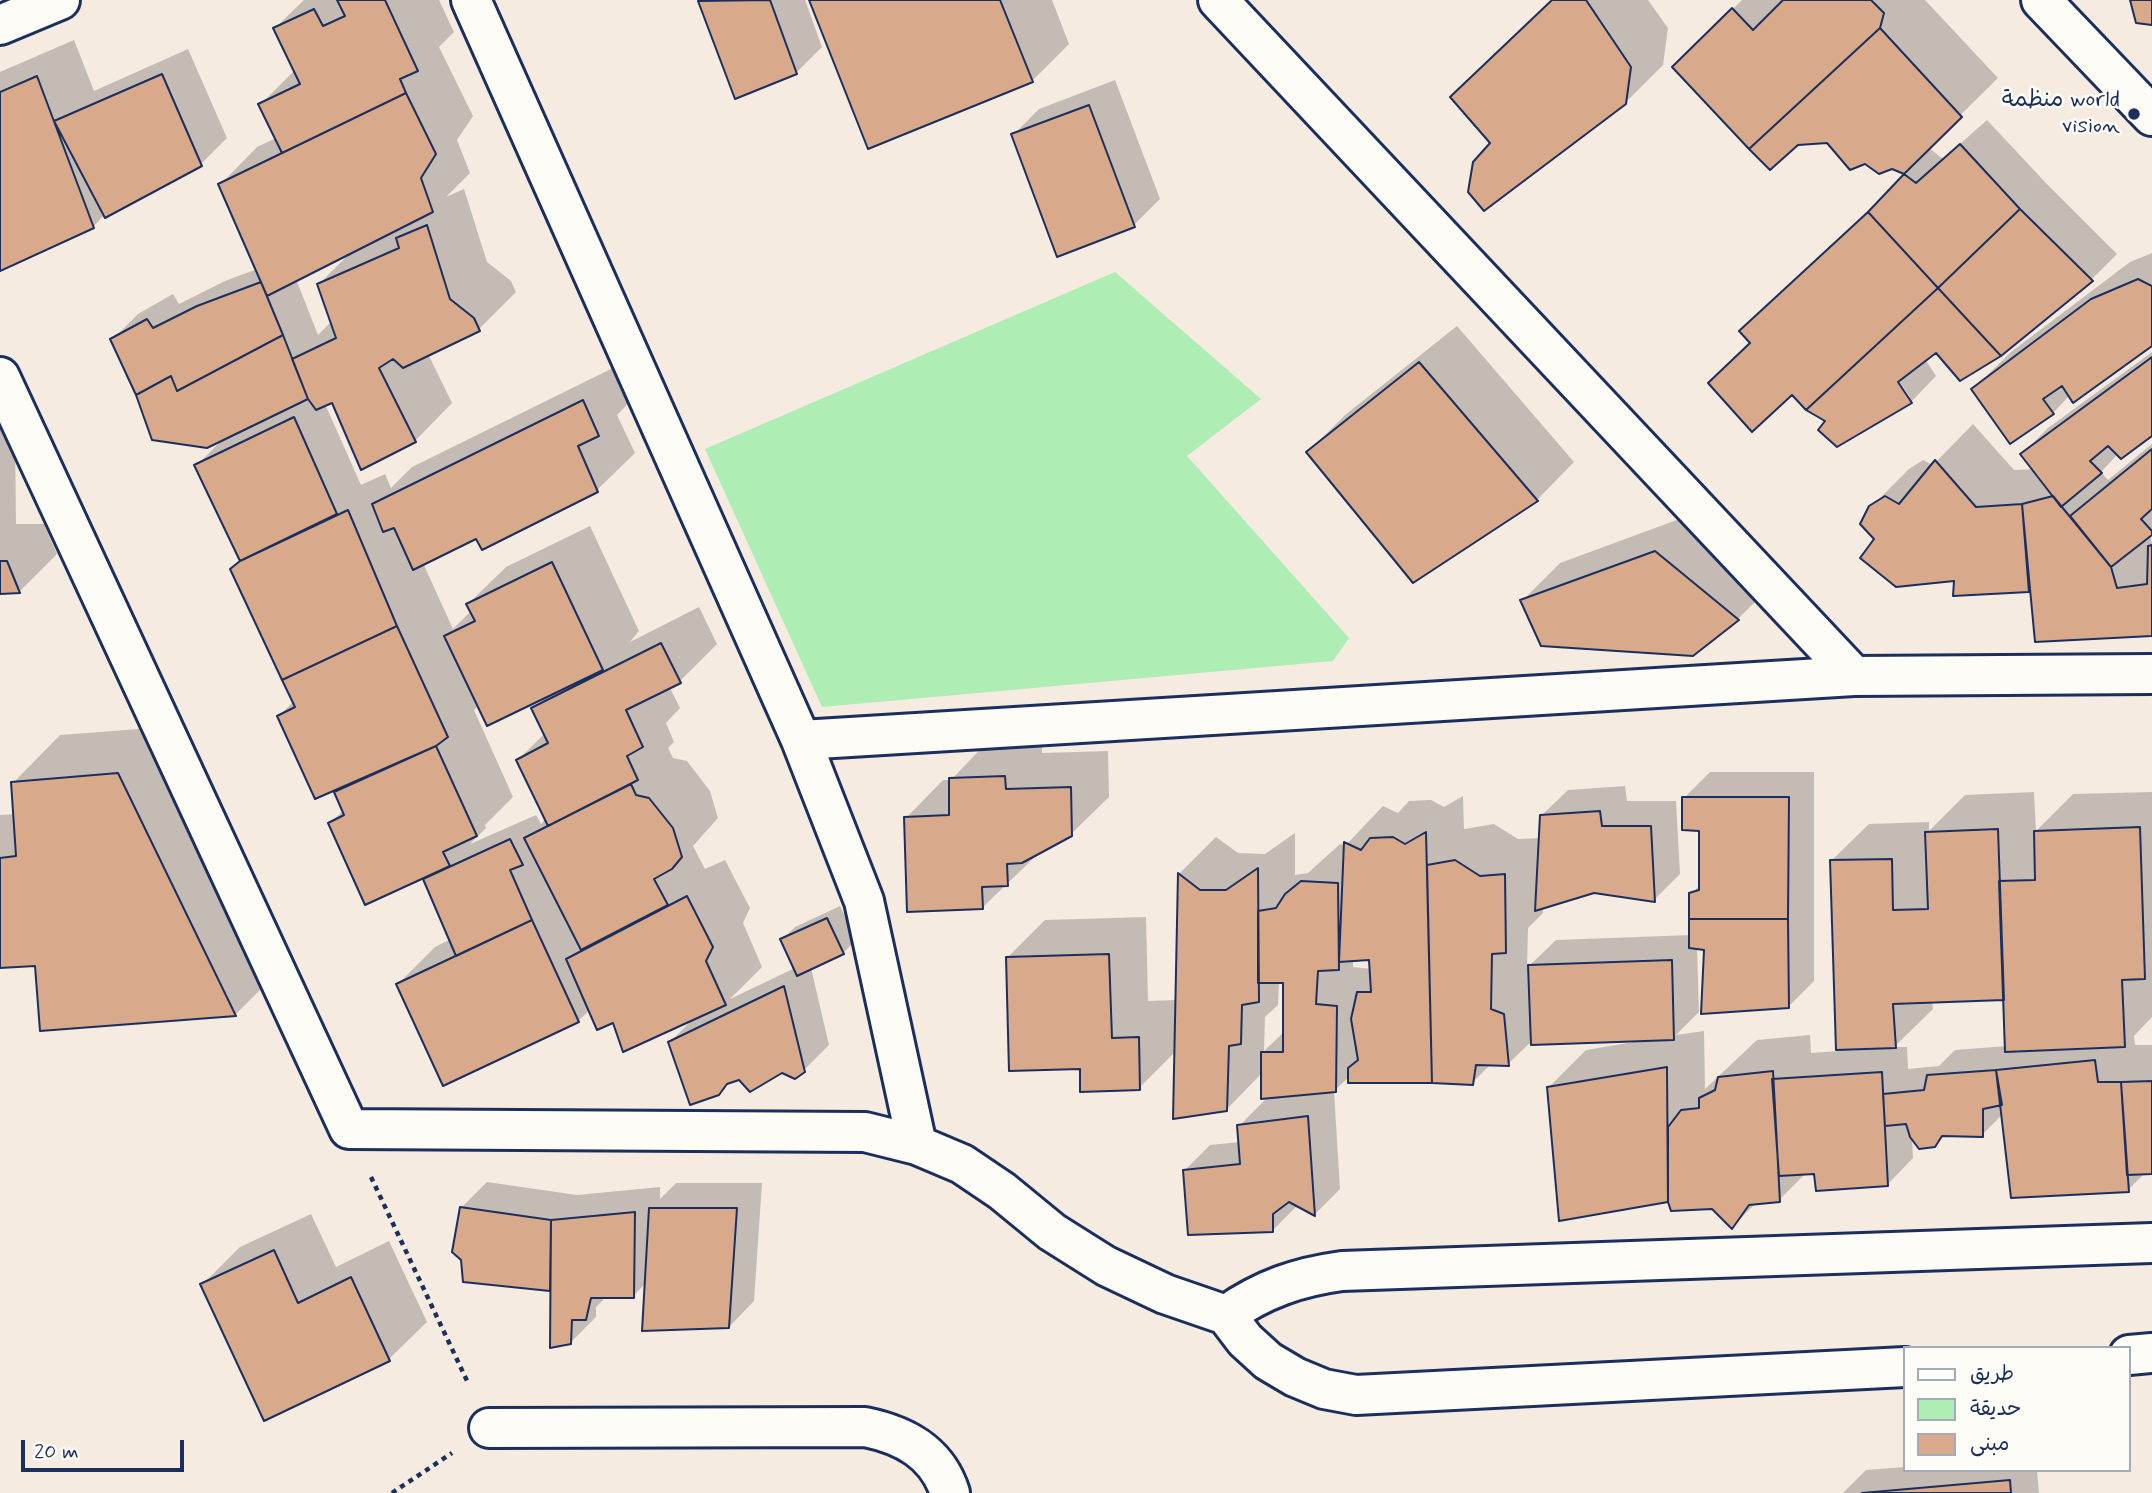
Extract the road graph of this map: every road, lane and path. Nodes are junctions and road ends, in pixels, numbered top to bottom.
1 (61, 0) edge
2 (471, 0) edge
3 (1218, 0) edge
4 (2041, 0) edge
5 (0, 24) edge
6 (2152, 116) edge
7 (0, 377) edge
8 (2152, 674) edge
9 (1854, 676) junction
10 (801, 740) junction
11 (349, 1129) junction
12 (917, 1145) junction
13 (2152, 1243) edge
14 (1226, 1315) junction
15 (2152, 1353) edge
16 (2131, 1355) edge
17 (1904, 1367) edge
18 (489, 1428) junction
19 (392, 1493) edge
20 (950, 1493) edge

1 - 5 street
2 - 10 street
3 - 9 street
4 - 6 street
7 - 11 street
8 - 9 street
9 - 10 street
10 - 12 street
11 - 12 street
11 - 18 path
12 - 14 street
13 - 14 street
14 - 17 street
15 - 16 street
18 - 19 path
18 - 20 street

